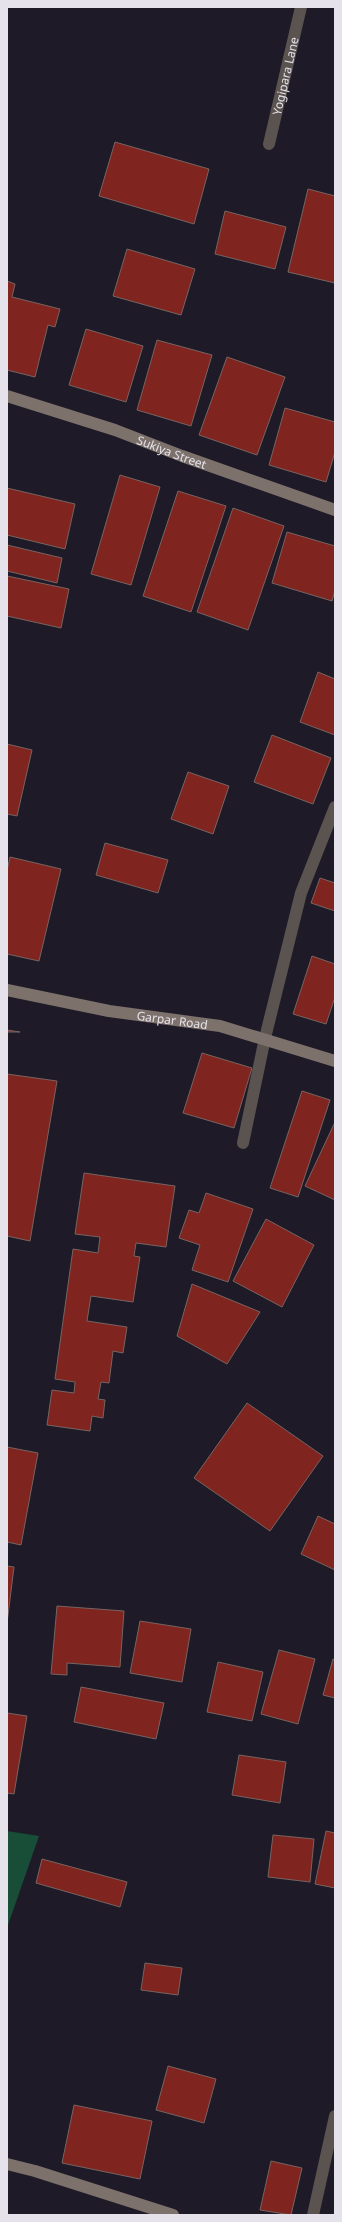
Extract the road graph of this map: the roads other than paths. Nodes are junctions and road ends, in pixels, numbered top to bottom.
1 (301, 7) edge
2 (269, 144) dead end
3 (7, 396) edge
4 (335, 510) edge
5 (335, 807) edge
6 (7, 990) edge
7 (264, 1038) junction
8 (335, 1061) edge
9 (243, 1142) dead end
10 (335, 2116) edge
11 (7, 2164) edge
12 (147, 2211) edge
13 (173, 2215) edge
14 (313, 2215) edge

1 - 2 street, Yogipara Lane
3 - 4 street, Sukiya Street
5 - 7 street
6 - 7 street, Garpar Road
7 - 8 street, Garpar Road
7 - 9 street
10 - 14 street
11 - 12 street
12 - 13 street

